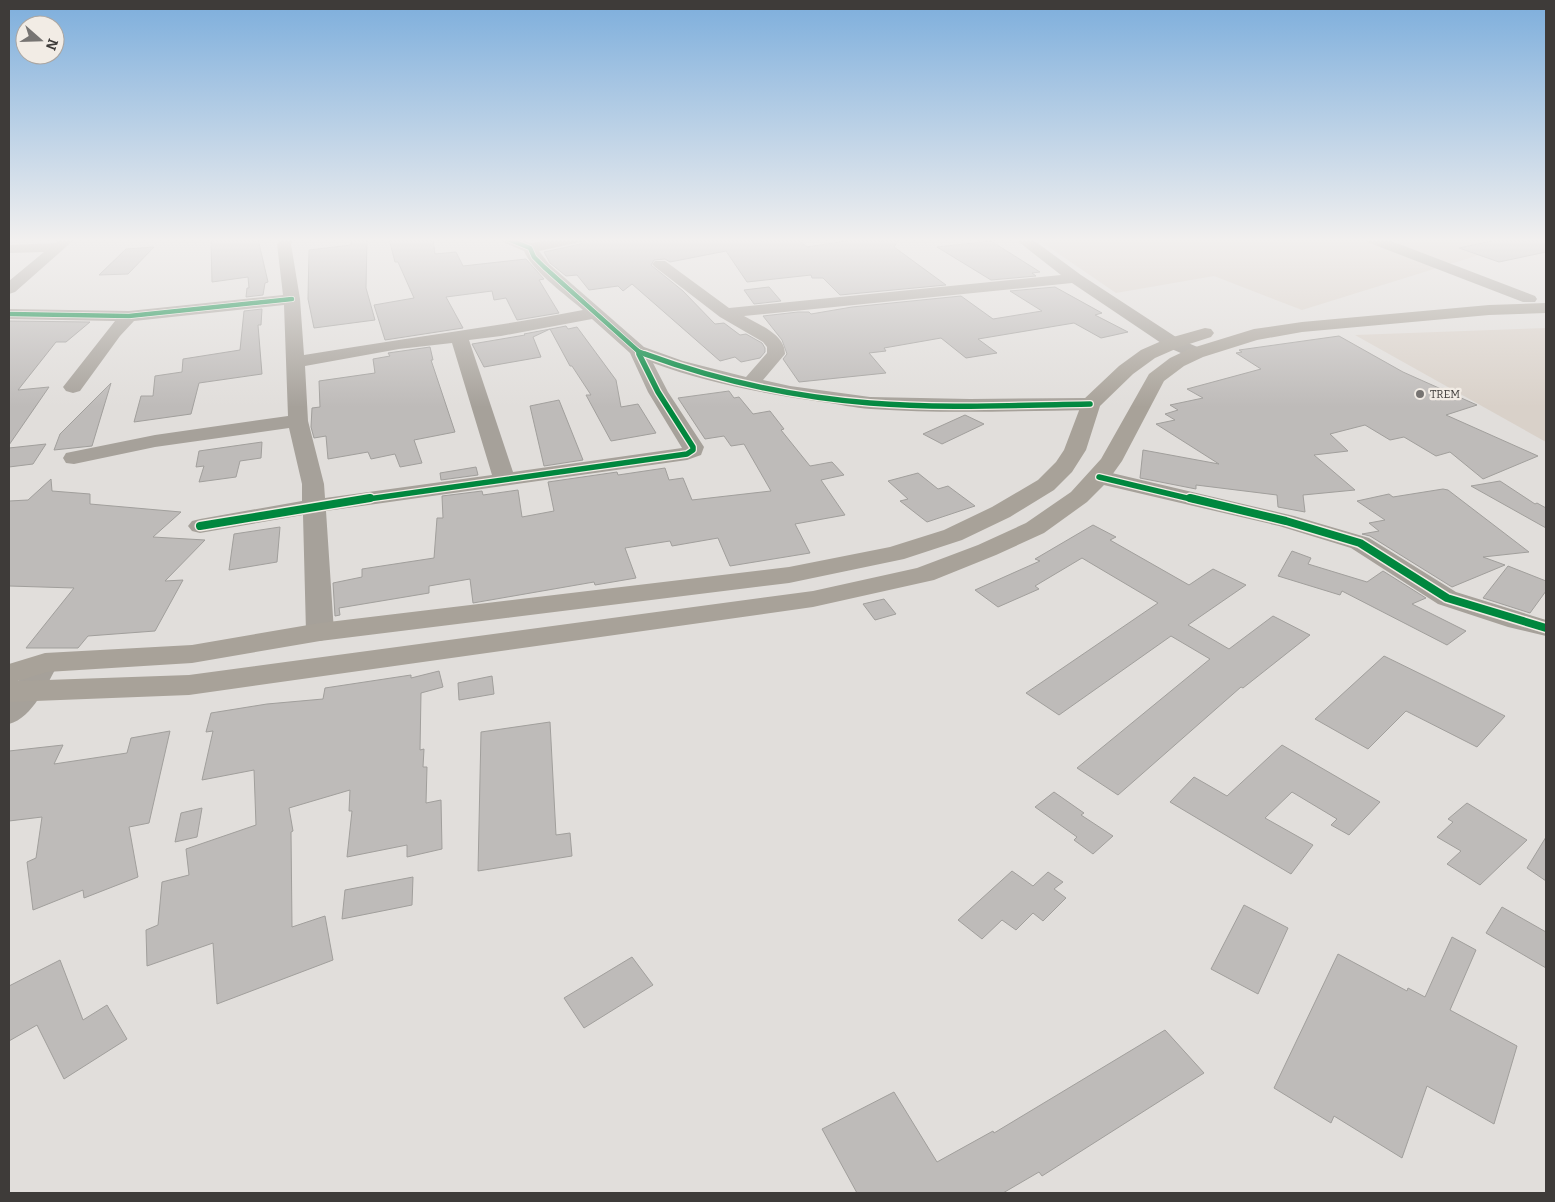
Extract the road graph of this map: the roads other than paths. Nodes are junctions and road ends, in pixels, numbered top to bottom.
1 (291, 295) edge
2 (575, 295) edge
3 (702, 295) edge
4 (905, 295) edge
5 (1101, 295) edge
6 (1522, 295) edge
7 (292, 299) junction
8 (1540, 302) edge
9 (595, 313) junction
10 (726, 313) junction
11 (9, 314) edge
12 (129, 316) junction
13 (459, 337) junction
14 (1173, 343) junction
15 (638, 351) junction
16 (1196, 353) junction
17 (295, 362) junction
18 (750, 384) junction
19 (72, 387) dead end
20 (1090, 404) junction
21 (298, 421) junction
22 (74, 458) dead end
23 (1099, 477) junction
24 (505, 480) junction
25 (315, 506) junction
26 (200, 526) dead end
27 (1546, 628) edge
28 (320, 632) junction
29 (15, 686) edge
30 (9, 714) edge

1 - 7 street
2 - 9 street
3 - 10 street
4 - 10 street
5 - 14 street
6 - 8 street
7 - 12 street
7 - 17 street
8 - 14 main road
8 - 16 main road
9 - 13 street
9 - 15 street
10 - 18 street
11 - 12 street
12 - 19 street
13 - 17 street
13 - 24 street
14 - 16 street
14 - 20 main road
15 - 18 street
15 - 24 street
16 - 23 main road
17 - 21 street
18 - 20 street
20 - 28 main road
21 - 22 street
21 - 25 street
23 - 27 street
23 - 29 main road
24 - 25 street
25 - 26 street
25 - 28 street
28 - 29 main road
29 - 30 street

